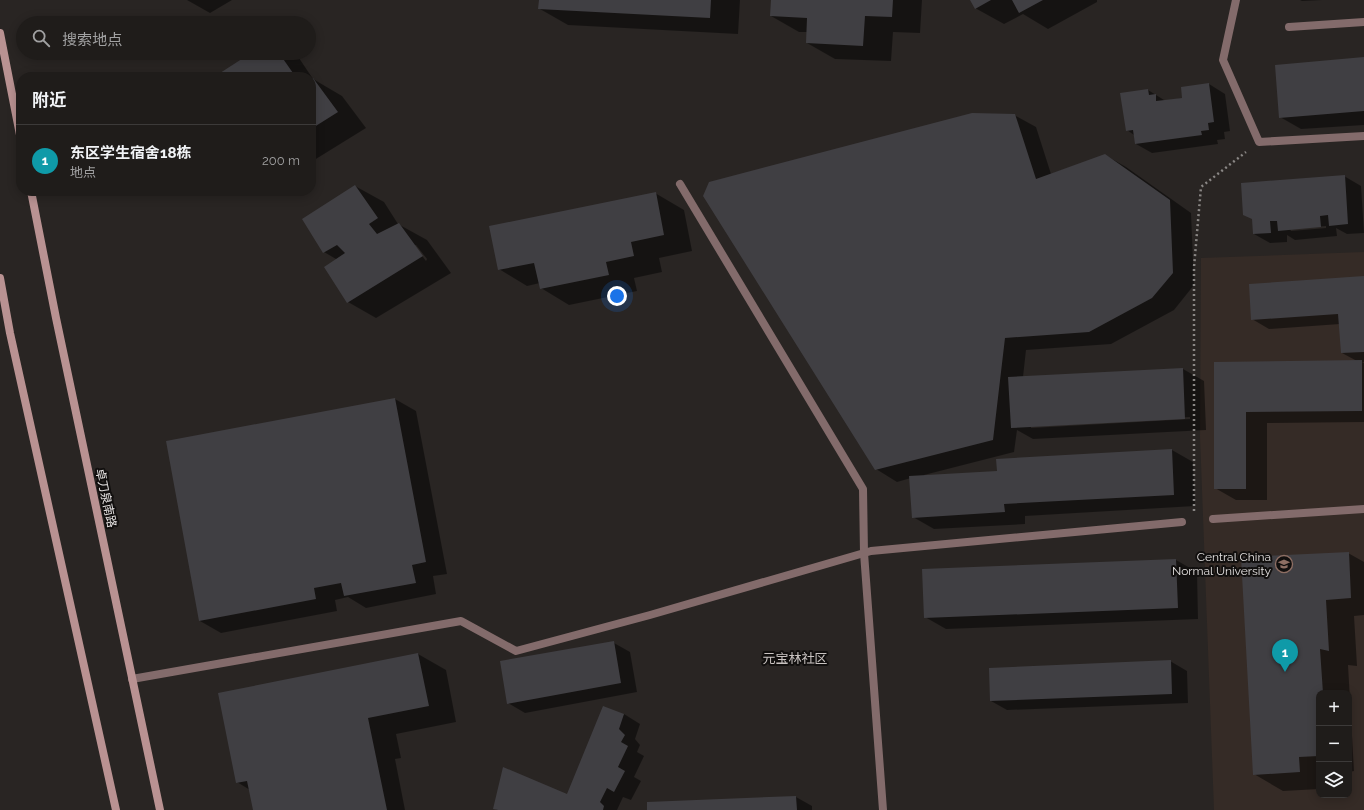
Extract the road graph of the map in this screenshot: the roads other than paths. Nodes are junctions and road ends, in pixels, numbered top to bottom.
1 (1236, 0) edge
2 (1364, 22) edge
3 (1289, 27) dead end
4 (0, 33) edge
5 (16, 115) edge
6 (1364, 136) edge
7 (680, 184) dead end
8 (32, 196) edge
9 (0, 278) edge
10 (1364, 509) edge
11 (1213, 519) dead end
12 (1182, 522) dead end
13 (864, 553) junction
14 (132, 679) junction
15 (116, 810) edge
16 (160, 810) edge
17 (883, 810) edge

1 - 6 street
2 - 3 street
4 - 5 main road
7 - 13 street
8 - 14 main road, 卓刀泉南路
9 - 15 main road
10 - 11 street
12 - 13 street
13 - 14 street
13 - 17 street
14 - 16 main road, 卓刀泉南路

